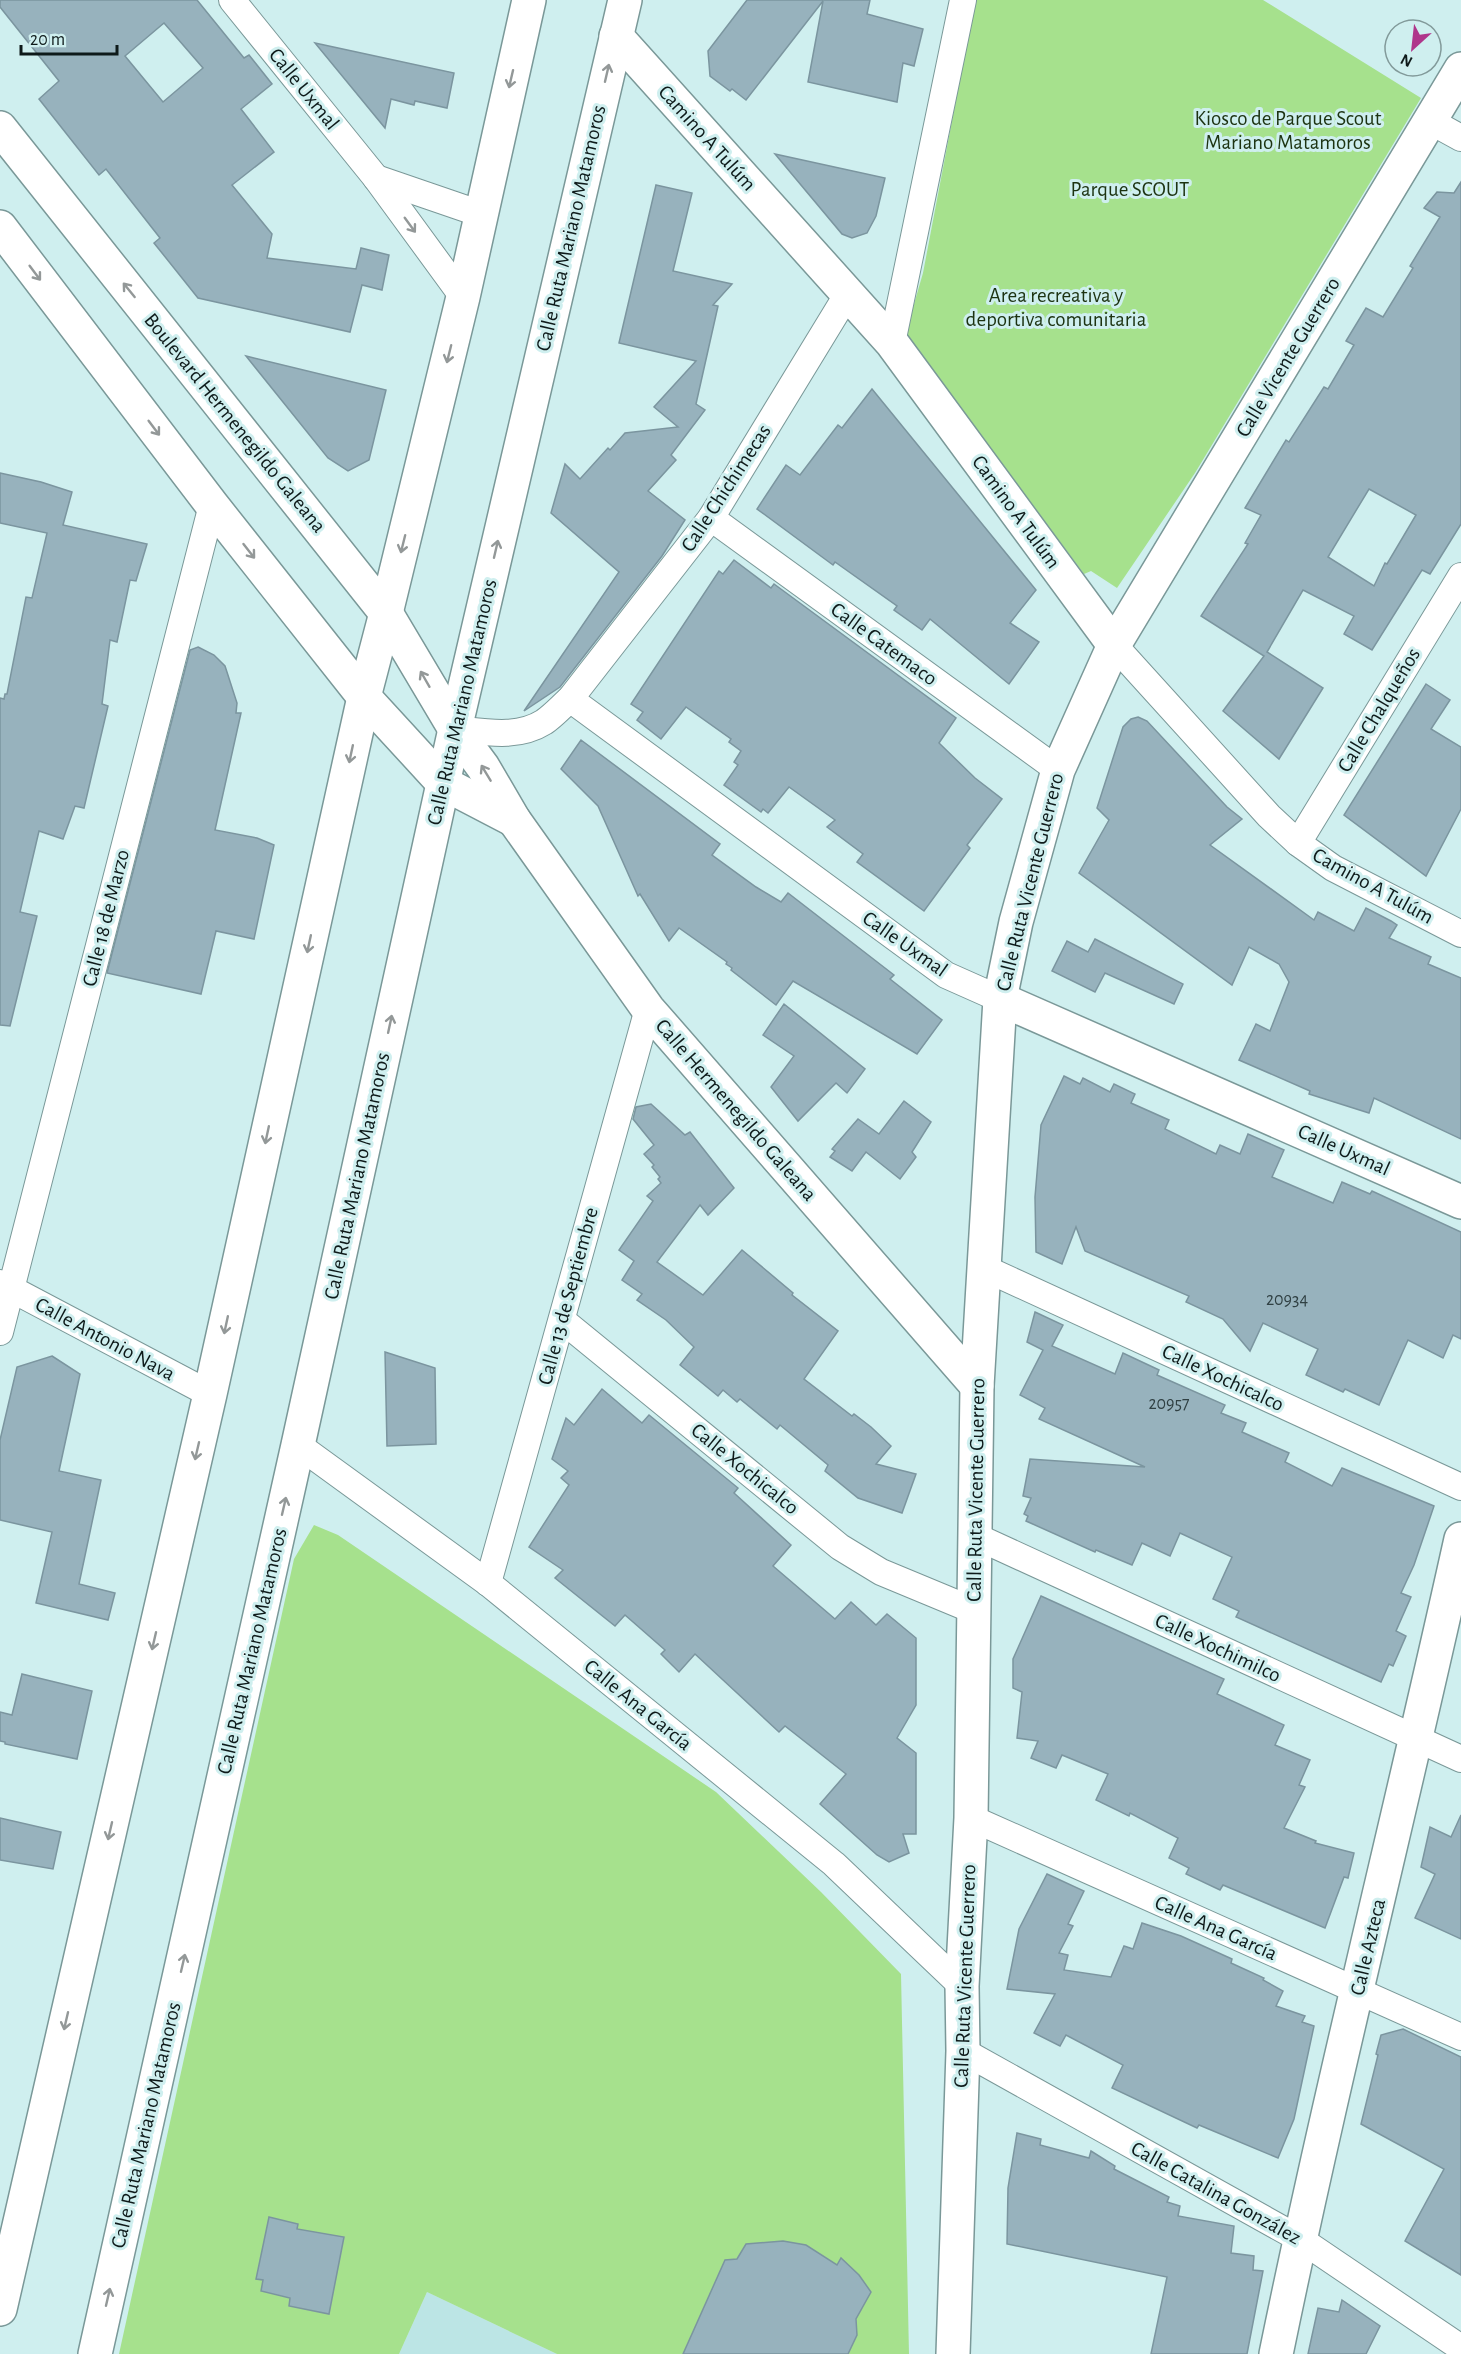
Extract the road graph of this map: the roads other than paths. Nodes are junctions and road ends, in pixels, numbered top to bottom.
1 (232, 0) edge
2 (529, 0) edge
3 (625, 0) edge
4 (963, 0) edge
5 (616, 36) junction
6 (1461, 69) edge
7 (1430, 121) junction
8 (0, 128) edge
9 (1461, 138) edge
10 (376, 178) junction
11 (481, 214) junction
12 (0, 227) edge
13 (847, 294) junction
14 (463, 297) junction
15 (892, 344) junction
16 (212, 505) junction
17 (711, 518) junction
18 (1461, 576) edge
19 (386, 613) junction
20 (1114, 645) junction
21 (364, 697) junction
22 (570, 699) junction
23 (454, 729) junction
24 (1058, 770) junction
25 (443, 783) junction
26 (514, 820) junction
27 (1298, 843) junction
28 (1461, 934) edge
29 (1000, 999) junction
30 (648, 1009) junction
31 (1461, 1202) edge
32 (984, 1268) junction
33 (5, 1286) edge
34 (562, 1320) junction
35 (0, 1332) edge
36 (977, 1386) junction
37 (210, 1394) junction
38 (298, 1445) junction
39 (1461, 1487) edge
40 (975, 1536) junction
41 (1461, 1539) edge
42 (488, 1583) junction
43 (975, 1611) junction
44 (1417, 1739) junction
45 (1461, 1759) edge
46 (971, 1818) junction
47 (962, 1986) junction
48 (1358, 1991) junction
49 (1461, 2037) edge
50 (963, 2051) junction
51 (1300, 2239) junction
52 (0, 2309) edge
53 (1461, 2348) edge
54 (95, 2354) edge
55 (953, 2354) edge
56 (1276, 2354) edge

1 - 10 street, Calle Uxmal
2 -> 11 main road
3 - 5 main road, Calle Ruta Mariano Matamoros
4 - 15 street
5 - 13 main road, Camino A Tulúm
23 -> 5 main road, Calle Ruta Mariano Matamoros
6 - 7 main road, Calle Vicente Guerrero
7 - 9 street
7 - 20 main road, Calle Vicente Guerrero
19 -> 8 main road, Boulevard Hermenegildo Galeana
10 - 11 street
10 -> 14 street, Calle Uxmal
11 - 14 main road
12 -> 16 main road
13 - 15 main road, Camino A Tulúm
13 - 17 street, Calle Chichimecas
14 -> 19 main road
15 - 20 main road, Camino A Tulúm
16 -> 21 main road
16 - 33 street, Calle 18 de Marzo
17 - 22 street, Calle Chichimecas
17 - 24 street, Calle Catemaco
18 - 27 street, Calle Chalqueños
19 - 21 main road
23 -> 19 main road, Boulevard Hermenegildo Galeana
20 - 24 main road, Calle Ruta Vicente Guerrero
20 - 27 street, Camino A Tulúm
21 - 25 main road
21 -> 37 main road
22 - 23 street
22 - 29 street, Calle Uxmal
23 - 25 main road, Calle Ruta Mariano Matamoros
26 -> 23 main road, Calle Hermenegildo Galeana
24 - 29 main road, Calle Ruta Vicente Guerrero
25 - 26 main road, Calle Hermenegildo Galeana
38 -> 25 main road, Calle Ruta Mariano Matamoros
26 - 30 main road, Calle Hermenegildo Galeana
27 - 28 street, Camino A Tulúm
29 - 31 main road, Calle Uxmal
29 - 32 main road, Calle Ruta Vicente Guerrero
30 - 34 street, Calle 13 de Septiembre
30 - 36 main road, Calle Hermenegildo Galeana
32 - 36 main road, Calle Ruta Vicente Guerrero
32 - 39 street, Calle Xochicalco
33 - 35 street, Calle 18 de Marzo
33 - 37 street, Calle Antonio Nava
34 - 42 street, Calle 13 de Septiembre
34 - 43 street, Calle Xochicalco
36 - 40 main road, Calle Ruta Vicente Guerrero
37 -> 52 main road
38 - 42 street, Calle Ana García
54 -> 38 main road, Calle Ruta Mariano Matamoros
40 - 43 main road, Calle Ruta Vicente Guerrero
40 - 44 street, Calle Xochimilco
41 - 44 main road, Calle Azteca
42 - 47 street, Calle Ana García
43 - 46 main road, Calle Ruta Vicente Guerrero
44 - 45 street, Calle Xochimilco
44 - 48 main road, Calle Azteca
46 - 47 main road, Calle Ruta Vicente Guerrero
46 - 48 street, Calle Ana García
47 - 50 main road, Calle Ruta Vicente Guerrero
48 - 49 street, Calle Ana García
48 - 51 main road, Calle Azteca
50 - 51 street, Calle Catalina González
50 - 55 main road, Calle Ruta Vicente Guerrero
51 - 53 street, Calle Catalina González
51 - 56 main road, Calle Azteca

